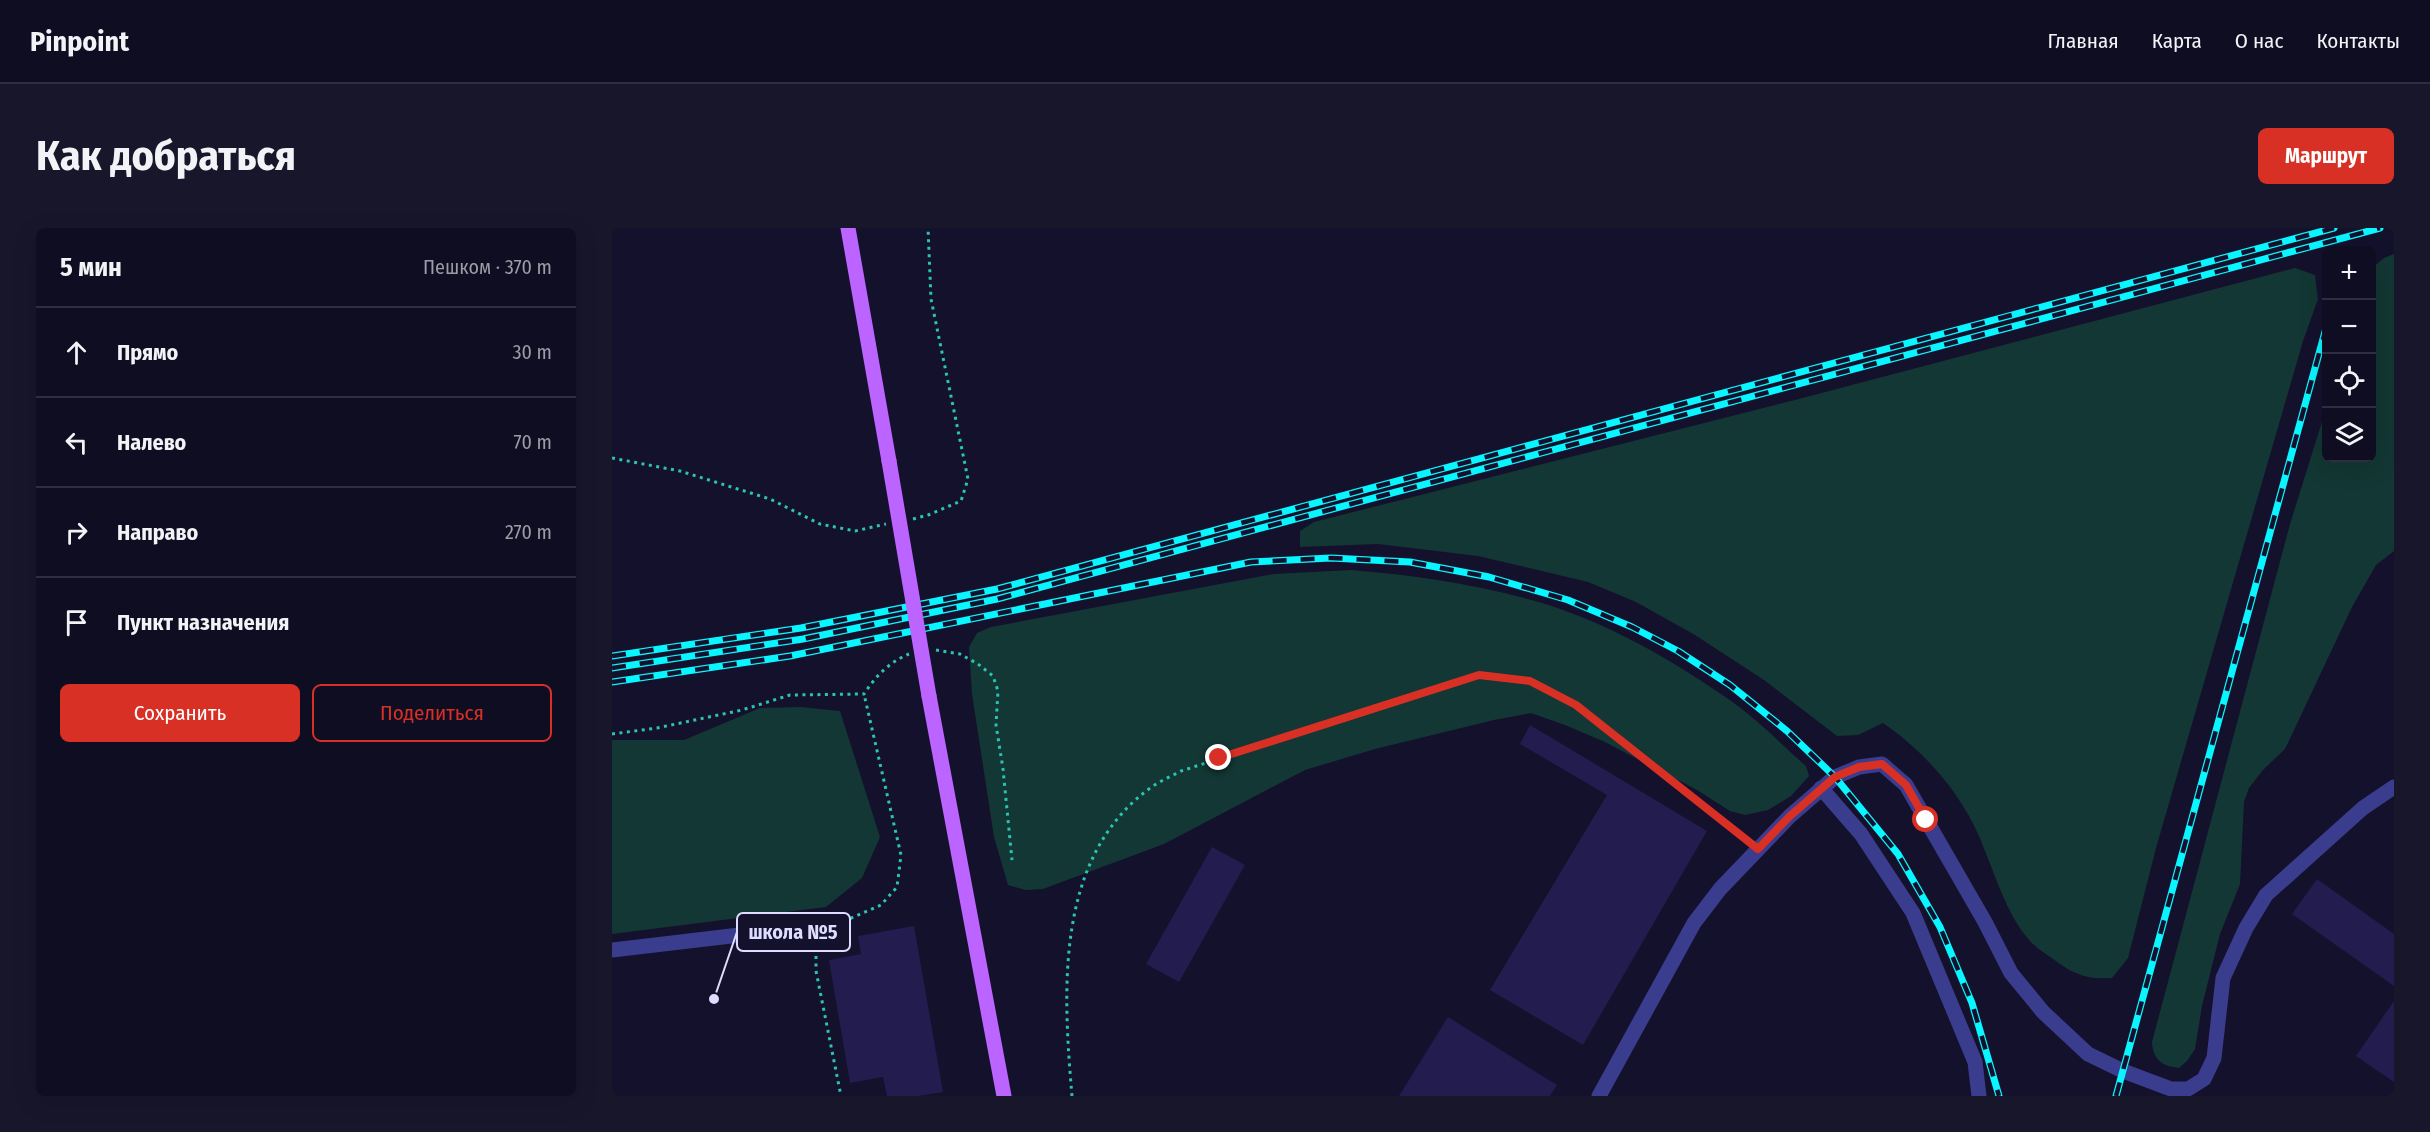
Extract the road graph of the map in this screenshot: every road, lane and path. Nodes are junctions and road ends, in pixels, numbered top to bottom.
1 (848, 228) edge
2 (928, 228) edge
3 (612, 458) edge
4 (907, 520) dead end
5 (886, 524) dead end
6 (928, 652) dead end
7 (918, 653) dead end
8 (864, 694) junction
9 (612, 734) edge
10 (2394, 787) edge
11 (1821, 788) junction
12 (1758, 849) junction
13 (1012, 860) dead end
14 (816, 926) junction
15 (612, 950) edge
16 (841, 1096) edge
17 (1004, 1096) edge
18 (1072, 1096) edge
19 (1599, 1096) edge
20 (1979, 1096) edge

1 - 17 main road, bridge
2 - 4 path
3 - 5 path
6 - 13 path
7 - 8 path
8 - 9 path
8 - 14 path
10 - 11 street
11 - 12 street
11 - 20 street
12 - 18 path
12 - 19 street
14 - 15 street
14 - 16 path

